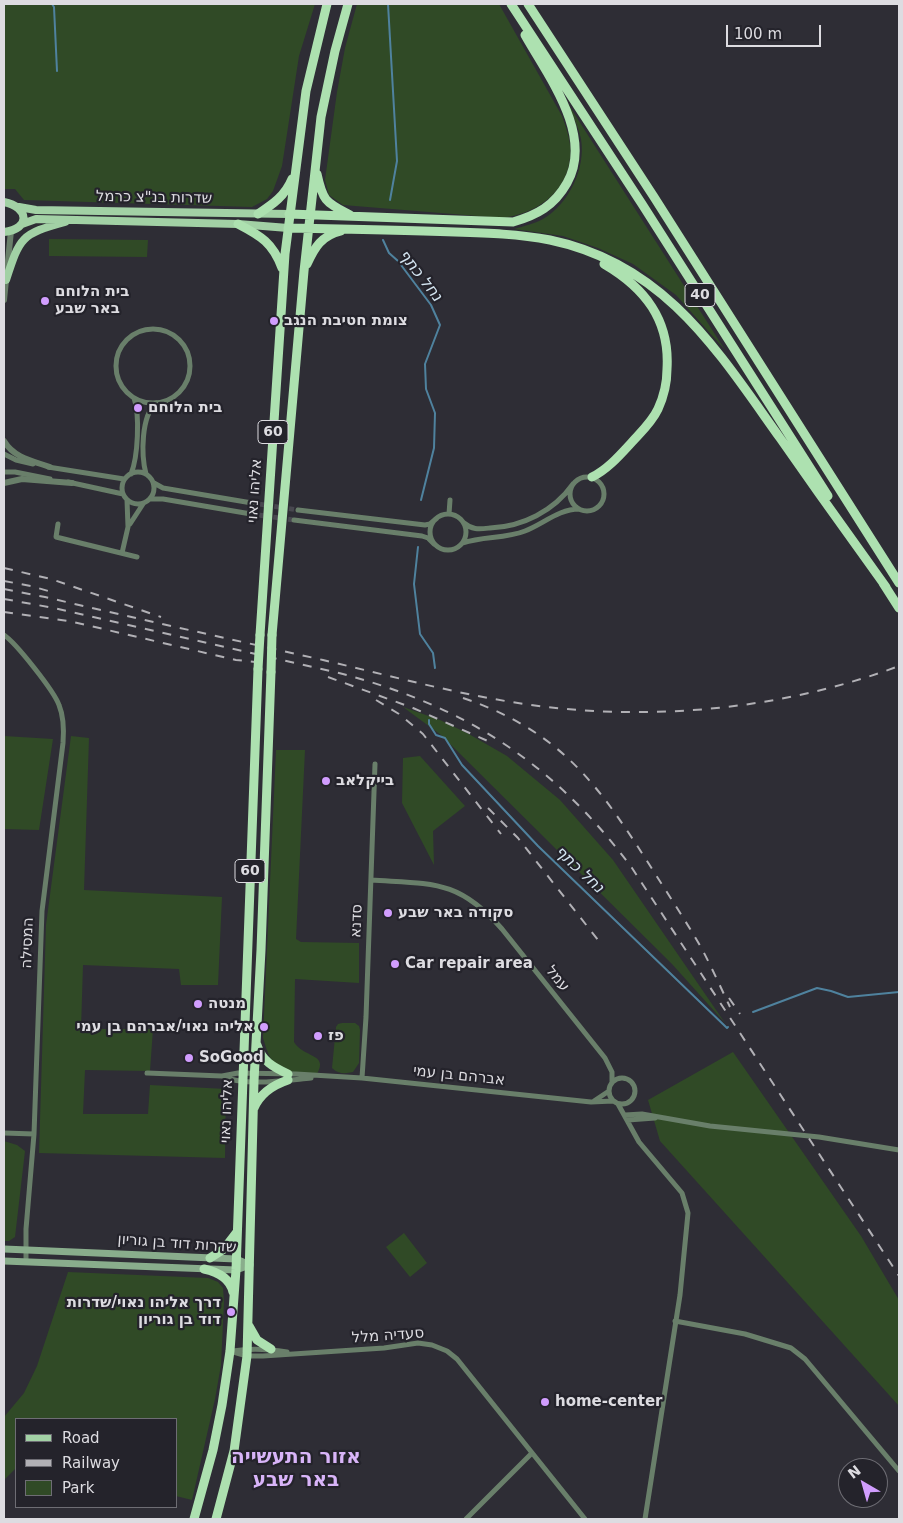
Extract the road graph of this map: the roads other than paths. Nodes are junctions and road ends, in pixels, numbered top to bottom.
1 (327, 4) edge
2 (348, 4) edge
3 (510, 4) edge
4 (528, 4) edge
5 (296, 167) junction
6 (316, 167) junction
7 (4, 202) edge
8 (19, 207) junction
9 (258, 214) junction
10 (289, 214) junction
11 (310, 215) junction
12 (353, 216) junction
13 (74, 220) junction
14 (22, 224) junction
15 (238, 224) junction
16 (288, 228) junction
17 (308, 228) junction
18 (351, 229) junction
19 (8, 231) edge
20 (559, 242) junction
21 (304, 271) junction
22 (6, 280) junction
23 (283, 283) junction
24 (4, 300) edge
25 (134, 398) junction
26 (157, 403) junction
27 (4, 441) edge
28 (4, 454) edge
29 (50, 467) junction
30 (4, 472) edge
31 (130, 474) junction
32 (146, 474) junction
33 (592, 477) junction
34 (124, 479) junction
35 (4, 483) edge
36 (72, 483) junction
37 (154, 483) junction
38 (573, 484) junction
39 (123, 494) junction
40 (150, 499) junction
41 (127, 500) junction
42 (450, 500) dead end
43 (252, 503) tunnel mouth
44 (142, 504) junction
45 (579, 509) junction
46 (298, 510) tunnel mouth
47 (251, 514) tunnel mouth
48 (449, 514) junction
49 (437, 518) junction
50 (294, 520) tunnel mouth
51 (464, 523) junction
52 (58, 524) dead end
53 (128, 526) junction
54 (463, 543) junction
55 (434, 544) junction
56 (122, 553) junction
57 (137, 557) dead end
58 (899, 583) edge
59 (886, 587) junction
60 (899, 608) edge
61 (4, 635) edge
62 (375, 764) dead end
63 (370, 880) junction
64 (256, 1042) junction
65 (610, 1065) junction
66 (147, 1073) dead end
67 (242, 1077) junction
68 (254, 1077) junction
69 (288, 1077) junction
70 (362, 1078) junction
71 (622, 1078) junction
72 (612, 1082) junction
73 (608, 1092) junction
74 (631, 1101) junction
75 (591, 1102) junction
76 (616, 1102) junction
77 (254, 1111) junction
78 (627, 1117) junction
79 (4, 1133) edge
80 (34, 1134) junction
81 (899, 1150) edge
82 (237, 1232) junction
83 (4, 1249) edge
84 (27, 1250) junction
85 (210, 1258) junction
86 (236, 1259) junction
87 (4, 1261) edge
88 (26, 1262) junction
89 (250, 1265) junction
90 (204, 1269) junction
91 (236, 1270) junction
92 (234, 1294) junction
93 (248, 1321) junction
94 (675, 1321) junction
95 (270, 1349) junction
96 (230, 1351) junction
97 (247, 1352) junction
98 (294, 1354) junction
99 (532, 1453) junction
100 (899, 1471) edge
101 (194, 1519) edge
102 (216, 1519) edge
103 (466, 1519) edge
104 (585, 1519) edge
105 (645, 1519) edge

1 - 5 highway, 60
2 - 6 highway, 60
3 - 12 highway
3 - 59 highway, 40
4 - 58 highway, 40
5 - 9 highway
5 - 10 highway, 60
6 - 11 highway, 60
6 - 12 highway
7 - 8 main road, שדרות בנ"צ כרמל
8 - 9 main road, שדרות בנ"צ כרמל
8 - 14 main road
9 - 10 main road, שדרות בנ"צ כרמל
10 - 11 highway
10 - 16 highway, 60
11 - 12 highway
11 - 17 highway, 60
13 - 14 main road, שדרות בנ"צ כרמל
13 - 15 main road, שדרות בנ"צ כרמל
13 - 22 main road
14 - 19 main road
15 - 16 main road, שדרות בנ"צ כרמל
15 - 23 highway
16 - 17 highway
16 - 23 highway, אליהו נאוי / 60
17 - 18 highway
17 - 21 highway, אליהו נאוי / 60
18 - 20 highway
18 - 21 highway
19 - 22 street
20 - 33 highway
20 - 59 highway
21 - 64 highway, אליהו נאוי / 60, bridge
22 - 24 street
23 - 67 highway, אליהו נאוי / 60, bridge
25 - 26 street
25 - 26 street
25 - 31 street
26 - 32 street
27 - 29 street
28 - 29 street
29 - 34 street
30 - 36 street
31 - 32 street
31 - 34 street
32 - 37 street
33 - 38 street
33 - 45 street
34 - 39 street
35 - 36 street
36 - 39 street
37 - 40 street
37 - 43 street
38 - 45 street
38 - 51 street
39 - 41 street
40 - 44 street
40 - 47 street
41 - 44 street
41 - 53 street
42 - 48 street
44 - 53 street
45 - 54 street
46 - 49 street
48 - 49 street
48 - 51 street
49 - 55 street
50 - 55 street
51 - 54 street
52 - 56 street
53 - 56 street
54 - 55 street
56 - 57 street
59 - 60 highway, 40
61 - 80 street, המסילה
62 - 63 street, סדנא
63 - 65 street, עמל
63 - 70 street, סדנא
64 - 68 highway, אליהו נאוי / 60
64 - 69 highway
65 - 71 street, עמל
65 - 72 street
66 - 67 street, אברהם בן עמי
67 - 68 street, אברהם בן עמי
67 - 82 highway, אליהו נאוי / 60
68 - 69 street, אברהם בן עמי
68 - 77 highway, אליהו נאוי / 60
69 - 70 street, אברהם בן עמי
69 - 77 highway
70 - 75 street, אברהם בן עמי
71 - 72 street
71 - 74 street
72 - 73 street
73 - 75 street
73 - 76 street
74 - 76 street
74 - 78 street
75 - 76 street, אברהם בן עמי
76 - 78 street
77 - 89 highway, אליהו נאוי / 60
78 - 81 street
78 - 94 street
79 - 80 street
80 - 84 street, המסילה
82 - 85 highway
82 - 86 highway, אליהו נאוי / 60
83 - 84 main road, שדרות דוד בן גוריון
84 - 85 main road, שדרות דוד בן גוריון
84 - 88 street, המסילה
85 - 86 main road, שדרות דוד בן גוריון
86 - 89 main road, שדרות דוד בן גוריון
86 - 91 highway, אליהו נאוי / 60
87 - 88 main road, שדרות דוד בן גוריון
88 - 90 main road, שדרות דוד בן גוריון
89 - 91 main road, שדרות דוד בן גוריון
89 - 93 highway, אליהו נאוי / 60
90 - 91 main road, שדרות דוד בן גוריון
90 - 92 highway
91 - 92 highway, אליהו נאוי / 60
92 - 96 highway, אליהו נאוי / 60
93 - 95 highway
93 - 97 highway, אליהו נאוי / 60
94 - 100 street
94 - 105 street
95 - 97 street, סעדיה מלל
95 - 98 street, סעדיה מלל
96 - 97 street, סעדיה מלל
96 - 101 highway, אליהו נאוי / 60
97 - 98 street, סעדיה מלל
97 - 102 highway, אליהו נאוי / 60
98 - 99 street, סעדיה מלל
99 - 103 street
99 - 104 street, סעדיה מלל

